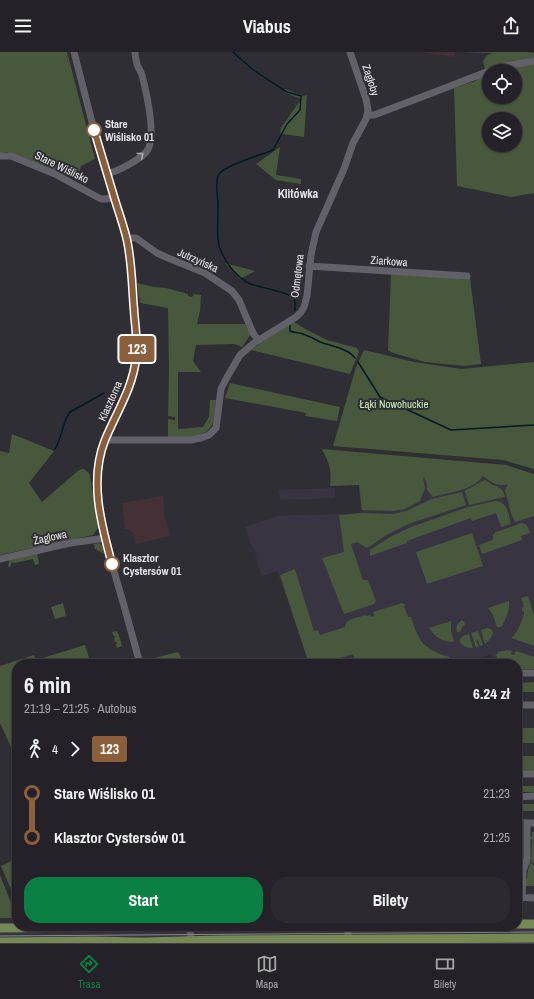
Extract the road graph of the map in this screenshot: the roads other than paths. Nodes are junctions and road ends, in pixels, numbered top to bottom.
1 (74, 52) edge
2 (135, 52) edge
3 (350, 52) edge
4 (534, 62) edge
5 (520, 64) edge
6 (482, 74) edge
7 (368, 115) junction
8 (0, 156) edge
9 (107, 174) junction
10 (114, 197) junction
11 (126, 239) junction
12 (309, 266) junction
13 (467, 276) dead end
14 (258, 340) junction
15 (105, 440) junction
16 (105, 538) junction
17 (0, 559) edge
18 (139, 659) edge
19 (522, 673) edge
20 (534, 673) edge
21 (522, 705) edge
22 (534, 705) edge
23 (522, 774) edge
24 (534, 774) edge
25 (534, 796) edge
26 (522, 797) edge
27 (534, 823) edge
28 (522, 871) edge
29 (522, 898) edge
30 (534, 898) edge
31 (522, 924) edge
32 (534, 924) edge
33 (0, 928) edge
34 (12, 928) edge
35 (191, 931) edge
36 (534, 938) edge
37 (348, 941) edge
38 (0, 942) edge
39 (192, 942) edge

1 - 9 street, Klasztorna
9 -> 2 street
3 - 7 street, Zagłoby
4 - 5 street
6 - 7 street
7 - 12 street, Odmętowa
8 - 10 street, Stare Wiślisko
9 - 10 street, Klasztorna
10 - 11 street, Klasztorna
11 - 14 street, Jutrzyńska
11 - 15 street, Klasztorna
12 - 13 street, Ziarkowa
12 - 14 street, Odmętowa
14 - 15 street, Odmętowa
15 - 16 street, Klasztorna
16 - 17 street, Żaglowa
16 - 18 street, Klasztorna
19 - 20 street
21 - 22 street
23 - 24 street
25 - 26 street
27 - 28 street
29 - 30 street
31 - 32 main road
33 - 34 main road
35 - 39 street
36 - 37 main road
37 - 39 main road
38 - 39 main road

